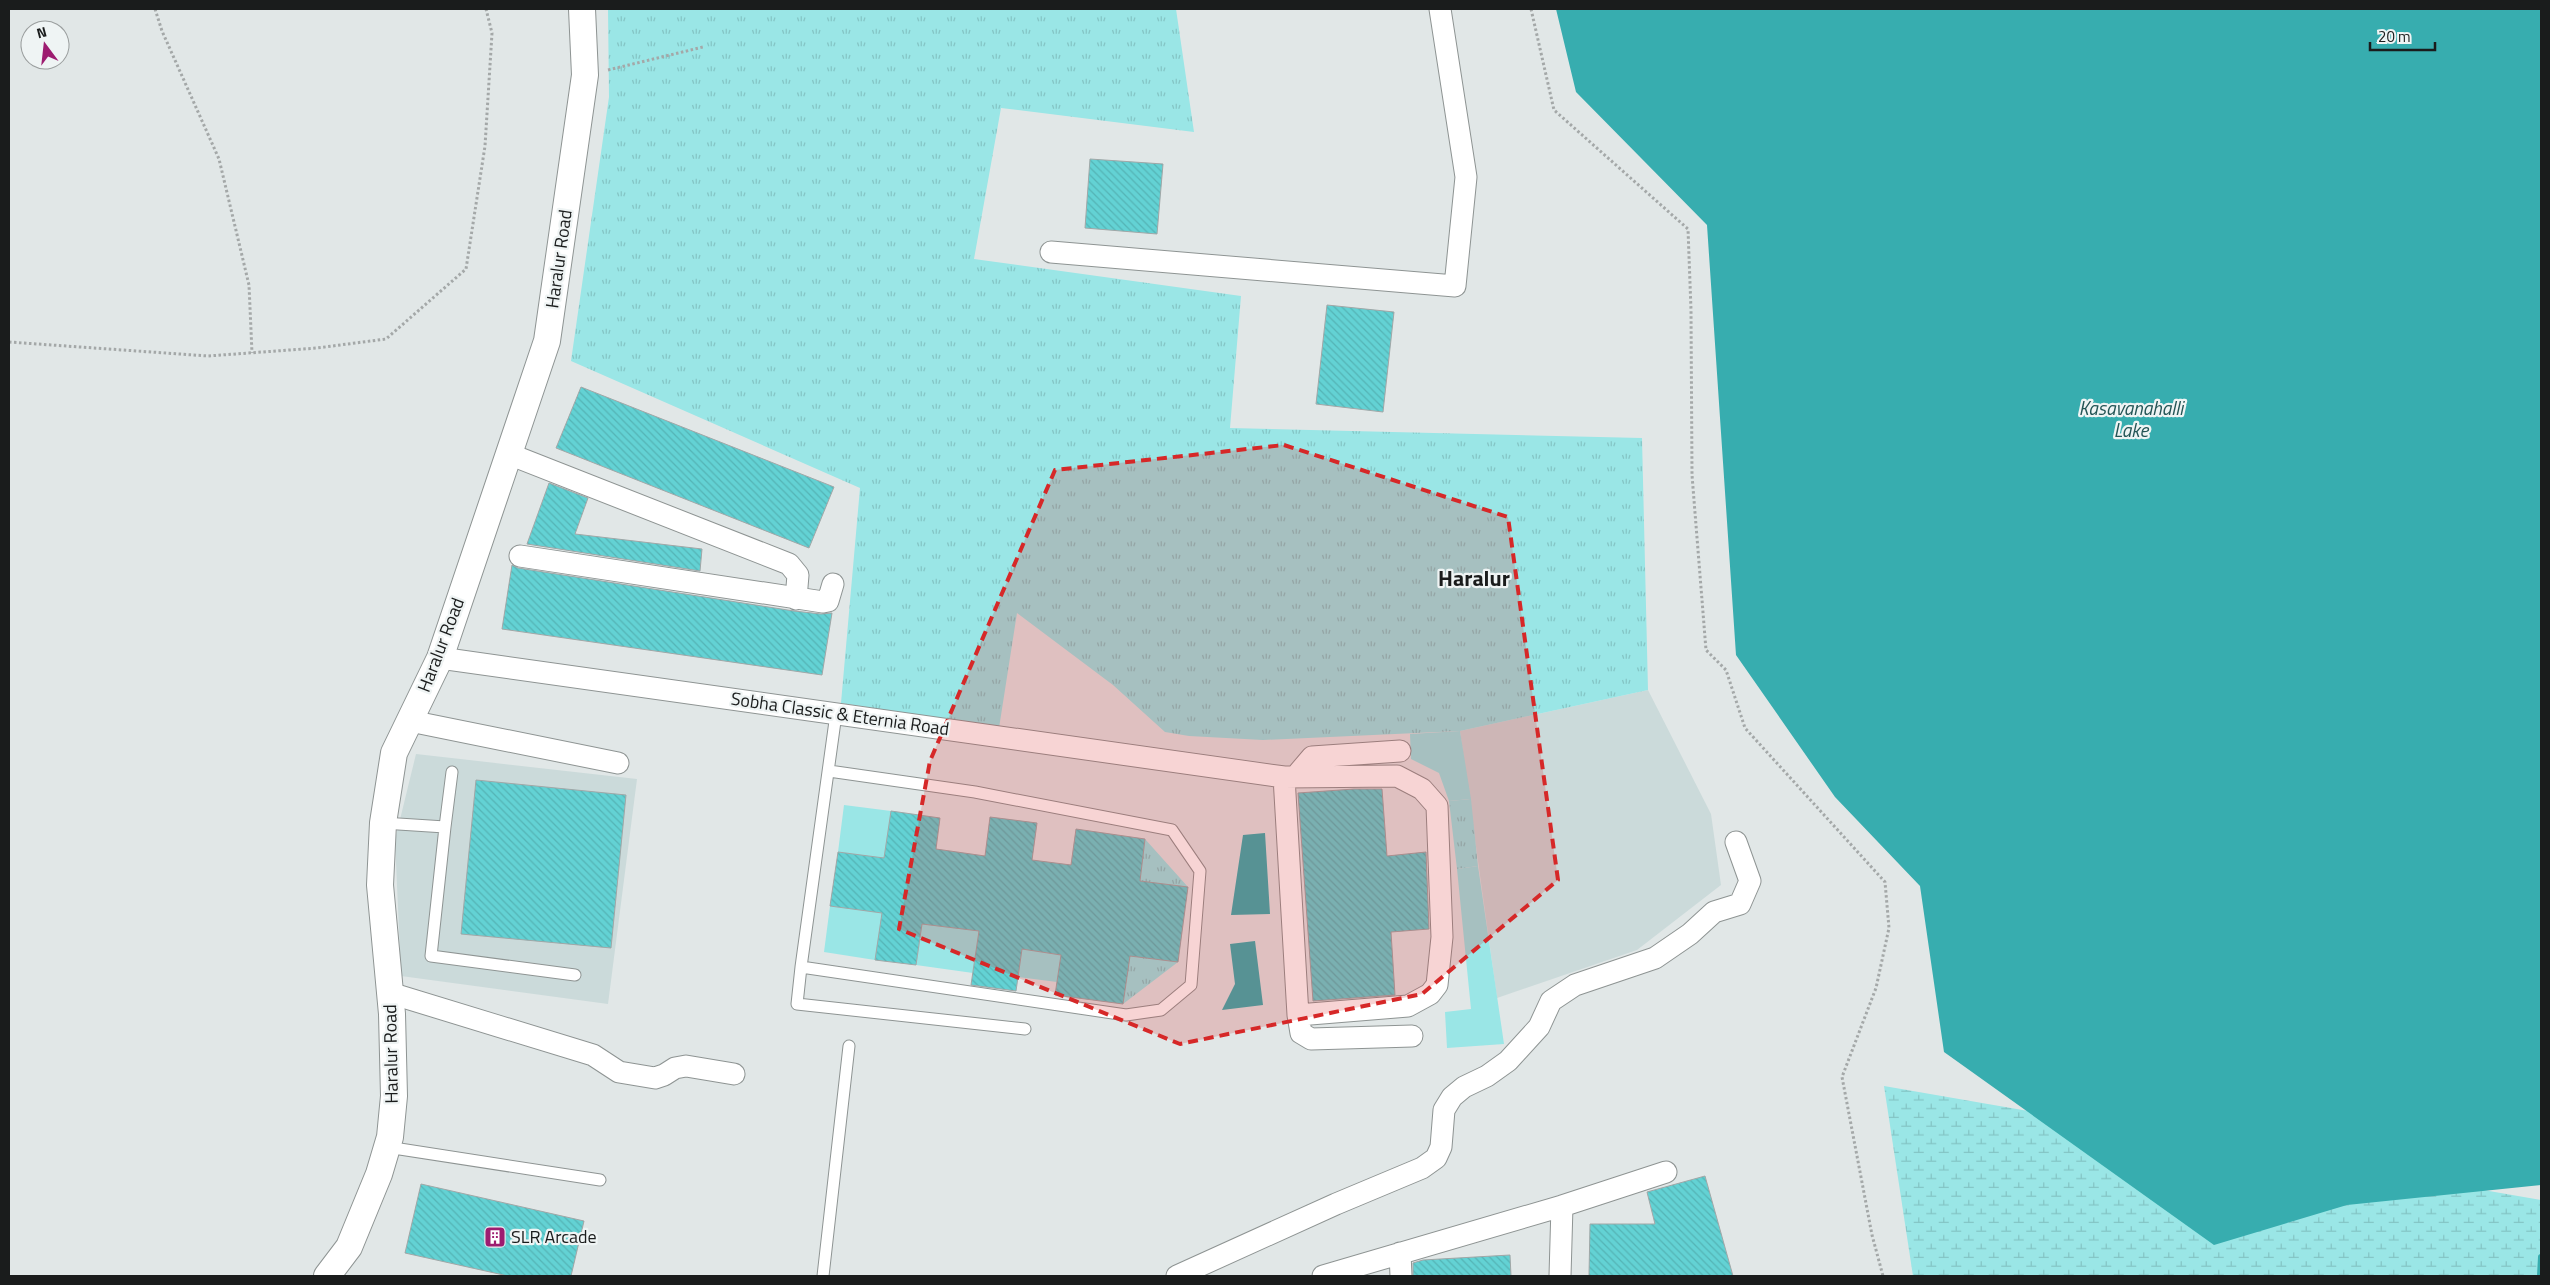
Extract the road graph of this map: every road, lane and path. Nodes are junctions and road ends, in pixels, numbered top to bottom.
1 (155, 9) edge
2 (486, 9) edge
3 (582, 9) edge
4 (1440, 9) edge
5 (1531, 9) edge
6 (703, 47) dead end
7 (585, 76) junction
8 (1050, 252) dead end
9 (9, 342) edge
10 (252, 353) junction
11 (509, 454) junction
12 (520, 556) dead end
13 (833, 584) dead end
14 (796, 599) junction
15 (440, 658) junction
16 (836, 714) junction
17 (410, 721) junction
18 (1400, 751) dead end
19 (618, 763) dead end
20 (829, 771) junction
21 (452, 772) dead end
22 (1289, 777) junction
23 (383, 823) junction
24 (445, 827) junction
25 (1736, 842) dead end
26 (801, 967) junction
27 (575, 975) dead end
28 (390, 993) junction
29 (1298, 1015) junction
30 (1025, 1029) dead end
31 (1412, 1036) dead end
32 (849, 1046) dead end
33 (734, 1074) dead end
34 (387, 1147) junction
35 (1666, 1172) dead end
36 (600, 1180) dead end
37 (1562, 1206) junction
38 (1400, 1253) junction
39 (327, 1276) edge
40 (822, 1276) edge
41 (1177, 1276) edge
42 (1322, 1276) edge
43 (1401, 1276) edge
44 (1560, 1276) edge
45 (1883, 1276) edge

1 - 10 path
2 - 10 path
3 - 7 street, Haralur Road
4 - 8 street
5 - 45 path
6 - 7 path
7 - 11 street, Haralur Road
9 - 10 path
11 - 14 street
11 - 15 street, Haralur Road
12 - 14 street
13 - 14 street
15 - 16 street, Sobha Classic & Eternia Road
15 - 17 street, Haralur Road
16 - 20 lane
16 - 22 street, Sobha Classic & Eternia Road
17 - 19 street
17 - 23 street, Haralur Road
18 - 22 street
20 - 26 lane
20 - 26 lane
21 - 24 lane
22 - 29 street
22 - 29 street, Sobha Classic & Eternia Road
23 - 24 lane
23 - 28 street, Haralur Road
24 - 27 lane
25 - 41 street
26 - 30 lane
28 - 33 street
28 - 34 street, Haralur Road
29 - 31 street
32 - 40 lane
34 - 36 lane
34 - 39 street, Haralur Road
35 - 37 street
37 - 38 street
37 - 44 street
38 - 42 street
38 - 43 street

